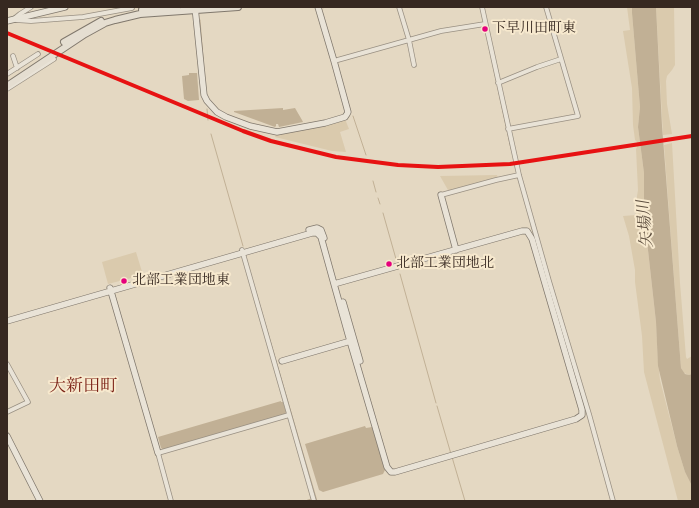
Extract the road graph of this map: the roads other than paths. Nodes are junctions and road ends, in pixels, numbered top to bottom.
1 (31, 7) edge
2 (65, 7) edge
3 (177, 7) edge
4 (238, 7) edge
5 (318, 7) edge
6 (400, 7) edge
7 (482, 7) edge
8 (546, 7) edge
9 (132, 8) edge
10 (195, 9) edge
11 (154, 11) junction
12 (14, 20) junction
13 (7, 21) edge
14 (485, 24) junction
15 (409, 40) junction
16 (38, 54) dead end
17 (13, 56) dead end
18 (54, 59) dead end
19 (561, 59) junction
20 (334, 61) junction
21 (414, 65) dead end
22 (17, 68) junction
23 (7, 74) edge
24 (7, 81) edge
25 (498, 83) junction
26 (7, 86) edge
27 (7, 89) edge
28 (508, 129) junction
29 (519, 176) junction
30 (441, 195) joint
31 (533, 227) junction
32 (527, 231) junction
33 (456, 250) junction
34 (242, 251) junction
35 (336, 284) junction
36 (110, 289) junction
37 (7, 317) edge
38 (7, 320) edge
39 (352, 341) junction
40 (282, 361) dead end
41 (7, 364) edge
42 (7, 412) edge
43 (290, 415) junction
44 (7, 436) edge
45 (158, 453) junction
46 (40, 501) edge
47 (171, 501) edge
48 (314, 501) edge
49 (613, 501) edge

1 - 12 street
2 - 12 street
3 - 11 main road
4 - 10 main road
5 - 20 street
6 - 15 street
7 - 14 street
8 - 19 street
9 - 12 street
10 - 11 main road
10 - 20 street
11 - 24 main road
11 - 26 main road
12 - 13 street
14 - 15 street
14 - 25 street
15 - 20 street
15 - 21 street
16 - 22 street
17 - 22 street
18 - 27 street
19 - 25 street
19 - 28 street
22 - 23 street
25 - 28 street
28 - 29 street
29 - 30 street
29 - 31 street
30 - 33 street
31 - 32 street
31 - 49 street
32 - 33 street
32 - 39 street
33 - 35 street
34 - 35 street
34 - 36 street
34 - 43 street
35 - 39 street
36 - 37 street
36 - 38 street
36 - 45 street
39 - 40 street
41 - 42 street
43 - 45 street
43 - 48 street
44 - 46 street
45 - 47 street

